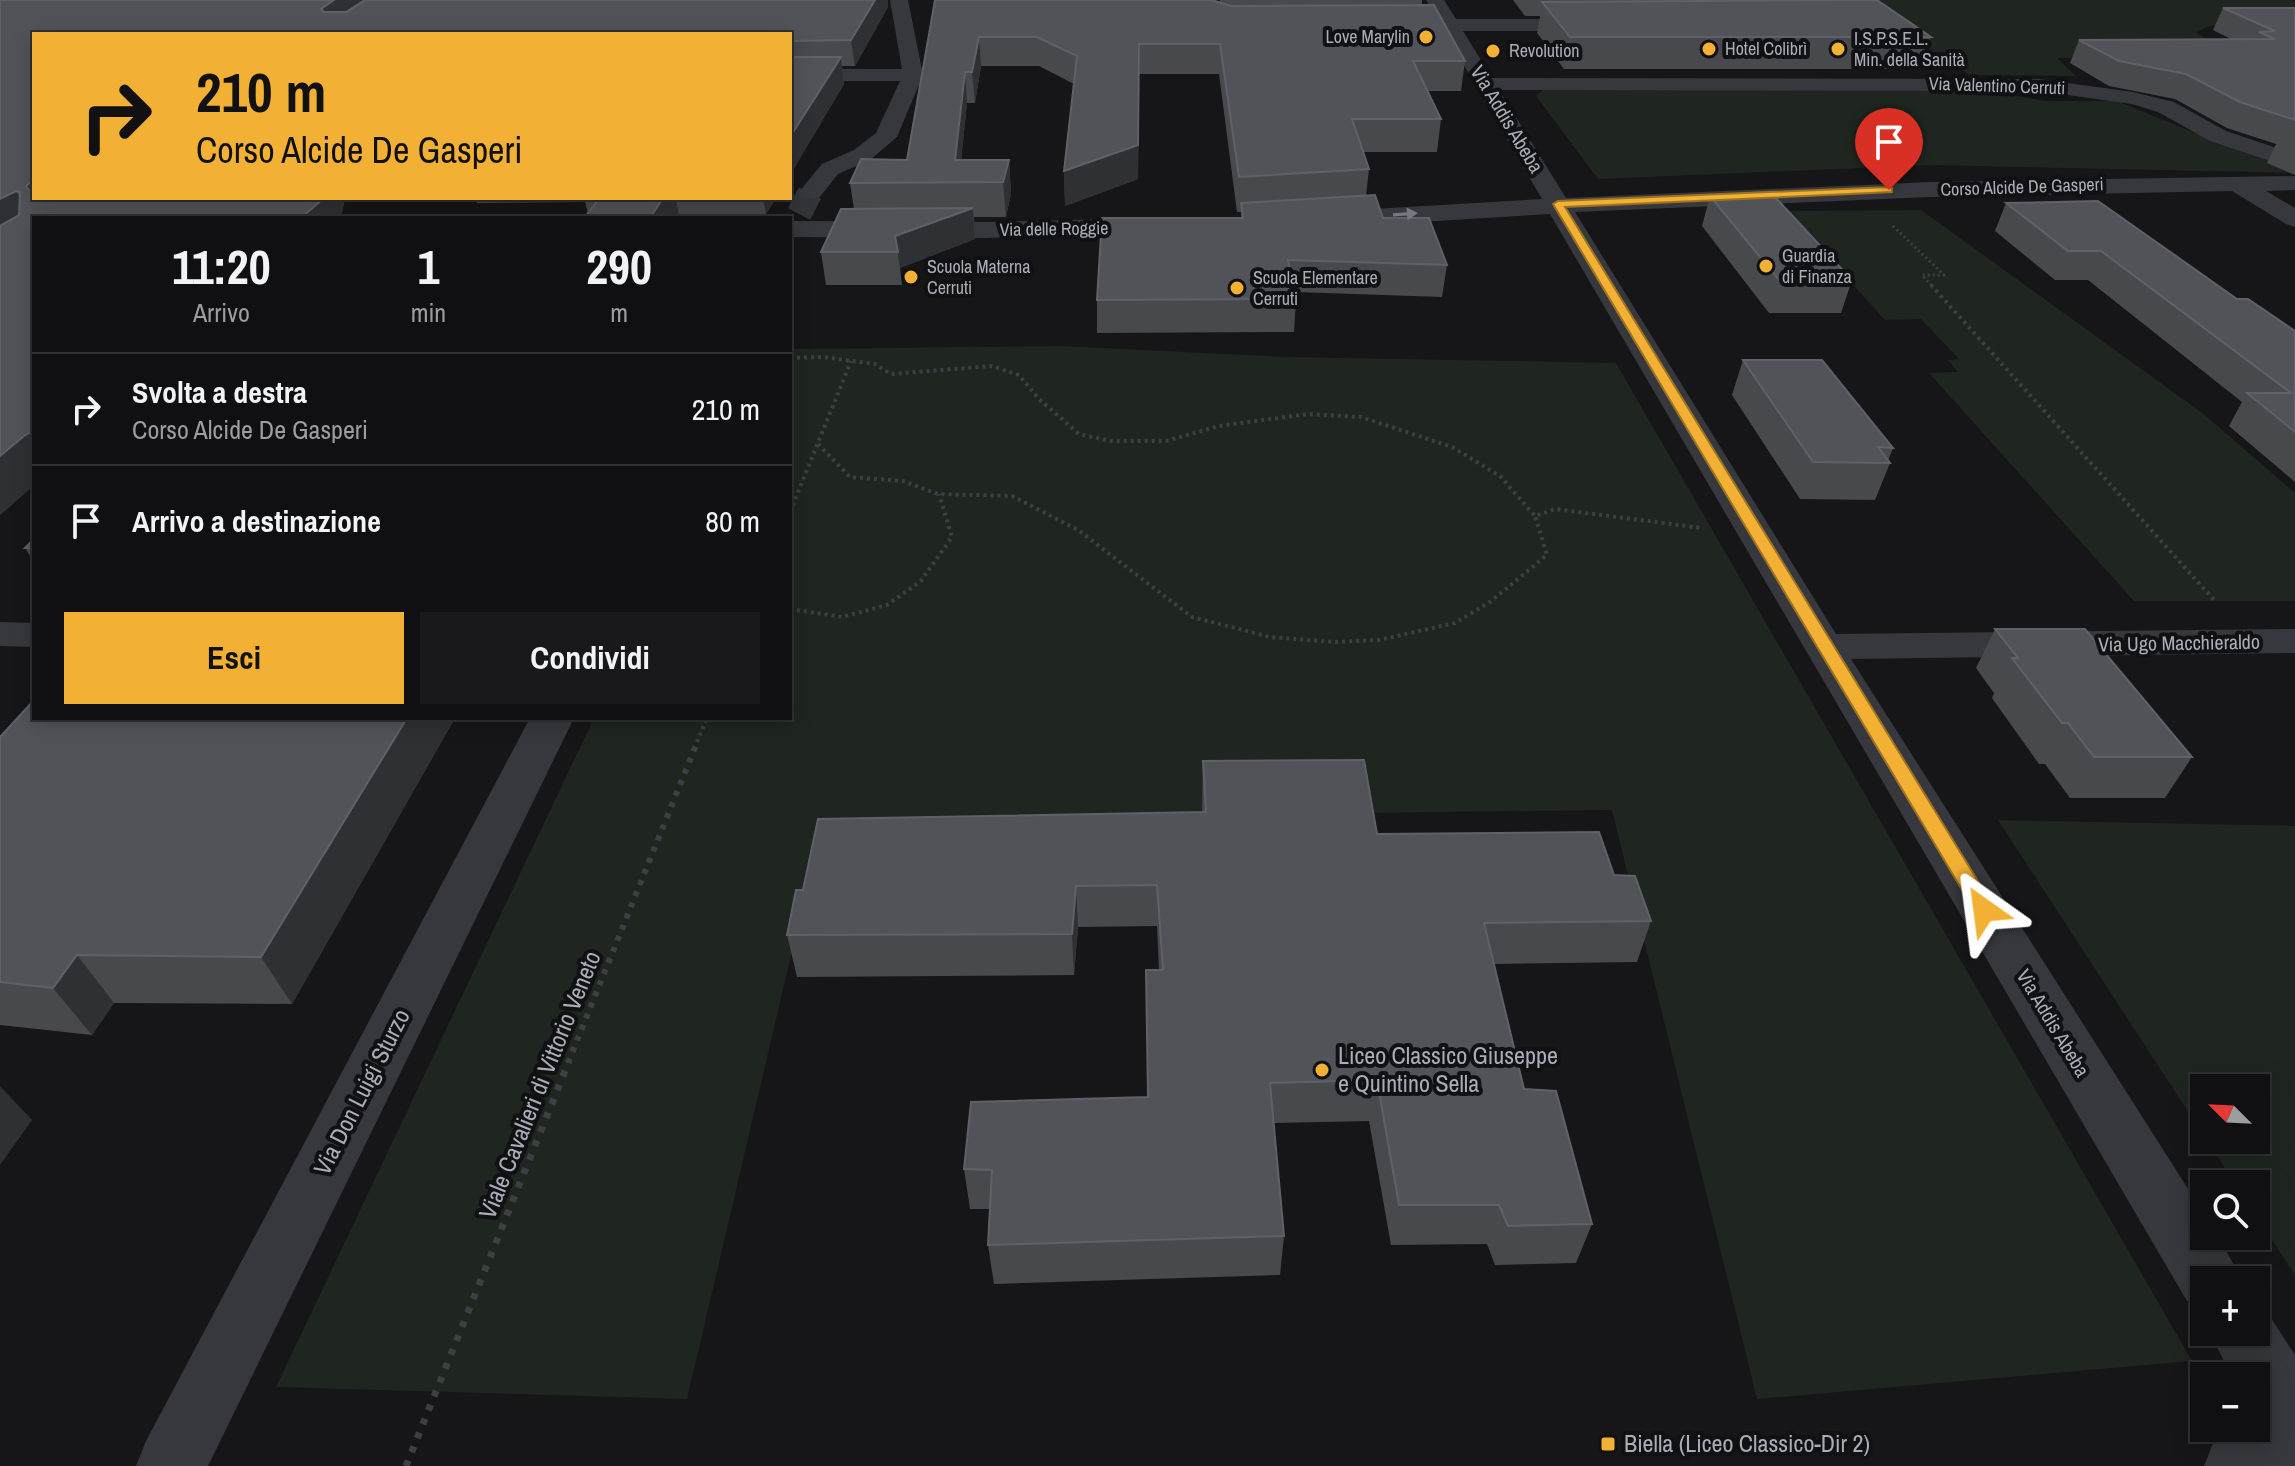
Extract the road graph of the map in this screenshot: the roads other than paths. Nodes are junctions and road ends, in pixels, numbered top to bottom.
1 (899, 0) edge
2 (1431, 17) edge
3 (1621, 24) edge
4 (1758, 64) edge
5 (792, 75) edge
6 (913, 75) junction
7 (1486, 84) junction
8 (1780, 84) junction
9 (2295, 162) edge
10 (2236, 183) junction
11 (2295, 183) edge
12 (1558, 204) junction
13 (2295, 219) edge
14 (797, 221) edge
15 (1294, 221) edge
16 (1186, 225) edge
17 (0, 634) edge
18 (32, 635) edge
19 (2295, 641) edge
20 (1823, 647) junction
21 (551, 720) edge
22 (2201, 1266) edge
23 (2251, 1346) edge
24 (2295, 1417) edge
25 (2295, 1437) edge
26 (171, 1466) edge
27 (2239, 1466) edge

1 - 6 street
2 - 3 street
2 - 7 street, Via Addis Abeba
4 - 8 street
5 - 6 street
6 - 14 street
7 - 8 street, Via Valentino Cerruti
7 - 12 street, Via Addis Abeba
8 - 9 street, Via Valentino Cerruti
10 - 11 street, Corso Alcide De Gasperi
10 - 12 street, Corso Alcide De Gasperi
10 - 13 street
15 -> 12 street
12 - 20 street, Via Addis Abeba
14 - 16 street, Via delle Roggie
17 - 18 street
19 - 20 street, Via Ugo Macchieraldo
20 - 22 street, Via Addis Abeba
21 - 26 street, Via Don Luigi Sturzo
23 - 24 street
25 - 27 street

